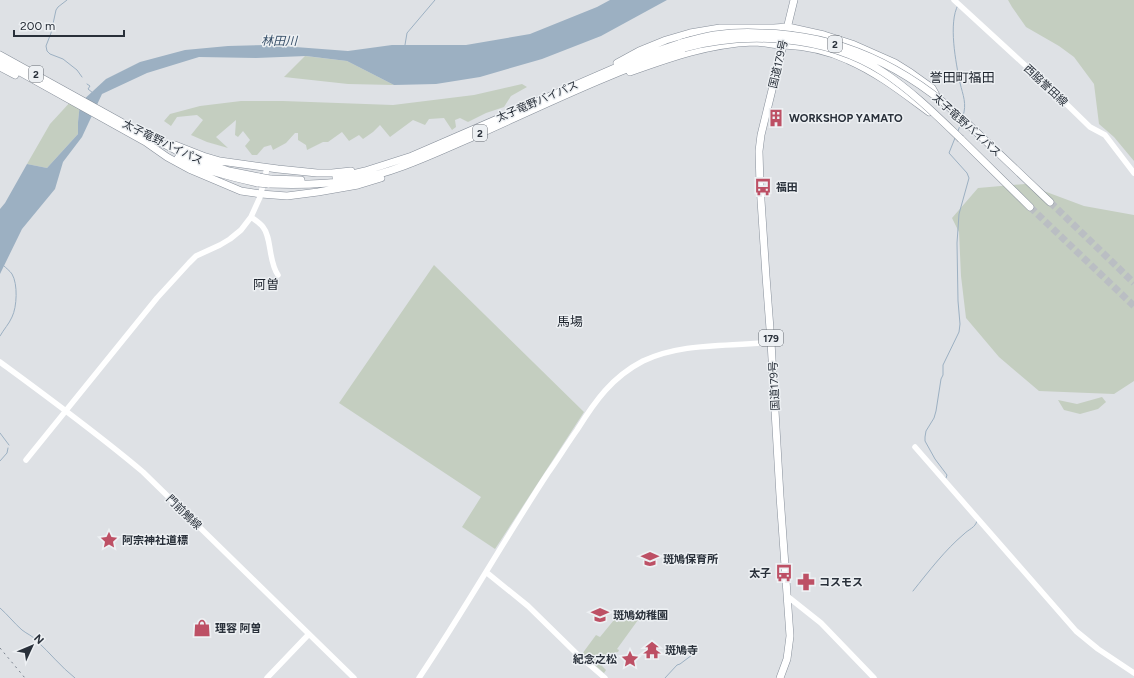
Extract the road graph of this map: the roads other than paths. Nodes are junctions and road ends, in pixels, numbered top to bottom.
1 (794, 0) edge
2 (957, 3) edge
3 (788, 27) junction
4 (682, 45) junction
5 (782, 45) junction
6 (0, 52) edge
7 (0, 55) edge
8 (0, 61) edge
9 (0, 68) edge
10 (27, 69) junction
11 (607, 78) junction
12 (565, 89) junction
13 (56, 92) junction
14 (69, 96) junction
15 (937, 97) junction
16 (946, 125) junction
17 (130, 130) junction
18 (147, 143) junction
19 (425, 157) junction
20 (267, 168) junction
21 (365, 171) junction
22 (1134, 172) edge
23 (258, 180) junction
24 (269, 181) junction
25 (262, 194) junction
26 (1050, 202) tunnel mouth
27 (1030, 207) tunnel mouth
28 (251, 217) junction
29 (278, 275) dead end
30 (772, 342) junction
31 (0, 362) edge
32 (66, 410) junction
33 (915, 447) dead end
34 (26, 460) dead end
35 (486, 572) junction
36 (787, 596) junction
37 (309, 634) junction
38 (1134, 673) edge
39 (267, 678) edge
40 (354, 678) edge
41 (419, 678) edge
42 (605, 678) edge
43 (780, 678) edge
44 (874, 678) edge

1 - 3 highway, 国道179号 / 179
2 - 22 street, 西脇誉田線
3 - 5 highway, 国道179号 / 179
3 - 12 highway
3 - 15 highway
4 - 11 highway, 太子竜野バイパス / 2
4 - 12 highway, 太子竜野バイパス / 2
4 - 15 highway, 太子竜野バイパス / 2, bridge
4 - 16 highway, 太子竜野バイパス / 2, bridge
5 - 11 highway
5 - 16 highway, bridge
5 - 30 highway, 国道179号 / 179
6 - 10 highway
7 - 10 highway, 太子竜野バイパス / 2
8 - 13 highway, 太子竜野バイパス / 2
9 - 13 highway
10 - 14 highway, 太子竜野バイパス / 2
11 - 19 highway, 太子竜野バイパス / 2
12 - 21 highway, 太子竜野バイパス / 2
13 - 14 highway, 太子竜野バイパス / 2
14 - 17 highway, 太子竜野バイパス / 2
15 - 26 highway, 太子竜野バイパス / 2, bridge
16 - 27 highway, 太子竜野バイパス / 2, bridge
17 - 18 highway, 太子竜野バイパス / 2
17 - 20 highway
17 - 23 highway, 太子竜野バイパス / 2
18 - 23 highway, 太子竜野バイパス / 2
18 - 25 highway
19 - 24 highway, 太子竜野バイパス / 2
19 - 25 highway
20 - 21 highway
20 - 25 street
21 - 24 highway, 太子竜野バイパス / 2
23 - 24 highway, 太子竜野バイパス / 2, bridge
25 - 28 street
28 - 29 street
28 - 32 street
30 - 35 street
30 - 36 highway, 国道179号 / 179
31 - 32 street, 門前鵤線
32 - 34 street
32 - 37 street, 門前鵤線
33 - 38 street
35 - 41 street
35 - 42 street
36 - 43 highway, 国道179号 / 179
36 - 44 street
37 - 39 street
37 - 40 street, 門前鵤線

